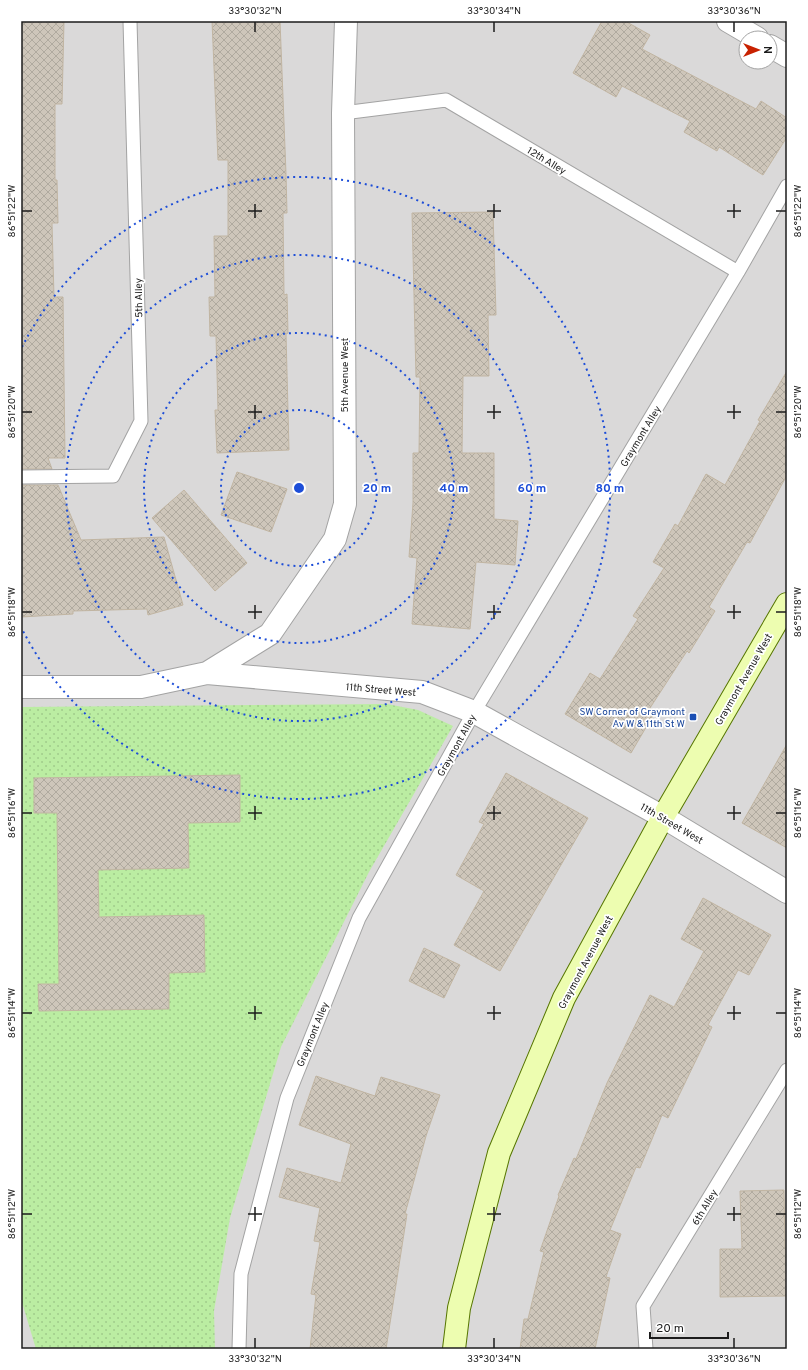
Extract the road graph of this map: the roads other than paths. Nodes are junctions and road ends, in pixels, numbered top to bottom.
1 (130, 21) edge
2 (346, 21) edge
3 (728, 21) edge
4 (743, 30) edge
5 (778, 51) edge
6 (787, 56) edge
7 (344, 113) junction
8 (787, 186) edge
9 (738, 272) junction
10 (21, 477) edge
11 (787, 604) edge
12 (207, 673) junction
13 (21, 687) edge
14 (474, 712) junction
15 (663, 817) junction
16 (787, 892) edge
17 (787, 1070) edge
18 (240, 1349) edge
19 (454, 1349) edge
20 (646, 1349) edge

1 - 10 lane, 5th Alley
2 - 7 street, 5th Avenue West
3 - 4 street
5 - 6 street
7 - 9 lane, 12th Alley
7 - 12 street, 5th Avenue West
8 - 9 lane, Graymont Alley
9 - 14 lane, Graymont Alley
11 - 15 main road, Graymont Avenue West
12 - 13 street, 11th Street West
12 - 14 street, 11th Street West
14 - 15 street, 11th Street West
14 - 18 lane, Graymont Alley
15 - 16 street, 11th Street West
15 - 19 main road, Graymont Avenue West
17 - 20 lane, 6th Alley

